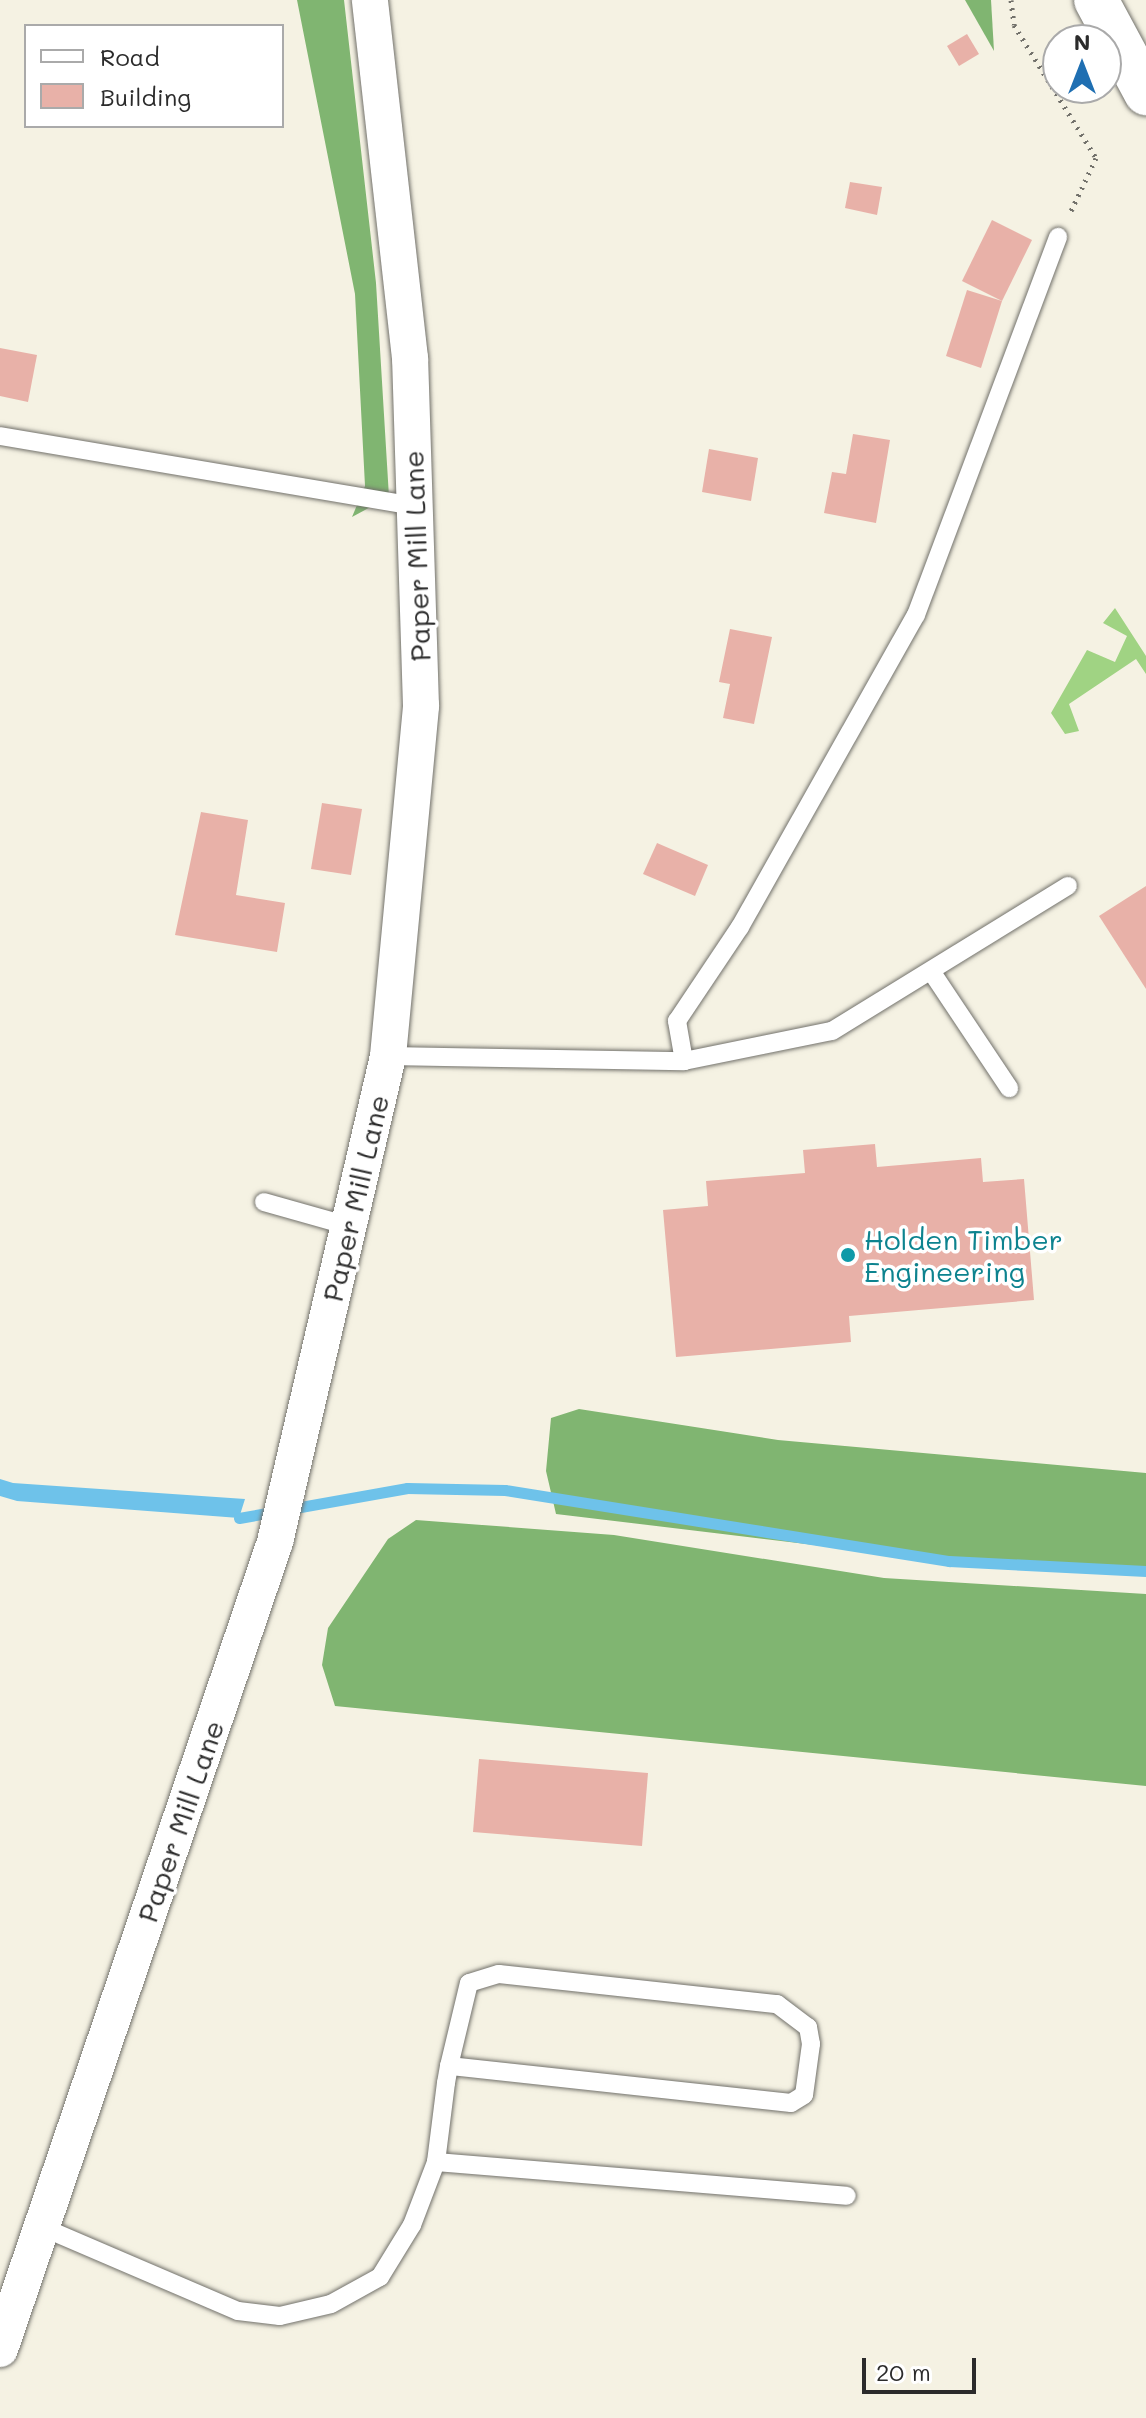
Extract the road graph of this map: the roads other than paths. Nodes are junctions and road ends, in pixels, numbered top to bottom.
1 (370, 0) edge
2 (1096, 0) edge
3 (1146, 93) edge
4 (1058, 237) road end
5 (0, 436) edge
6 (415, 506) junction
7 (1068, 886) dead end
8 (931, 971) junction
9 (388, 1056) junction
10 (684, 1061) junction
11 (1009, 1088) dead end
12 (264, 1202) dead end
13 (349, 1226) junction
14 (449, 2066) junction
15 (436, 2162) junction
16 (847, 2196) dead end
17 (42, 2227) junction
18 (0, 2349) edge

1 - 6 street, Paper Mill Lane
2 - 3 highway
4 - 10 lane
5 - 6 lane
6 - 9 street, Paper Mill Lane
7 - 8 lane
8 - 10 lane
8 - 11 lane
9 - 10 lane
9 - 13 street, Paper Mill Lane
12 - 13 lane
13 - 17 street, Paper Mill Lane
14 - 14 lane
14 - 15 lane
15 - 16 lane
15 - 17 lane
17 - 18 street, Paper Mill Lane

